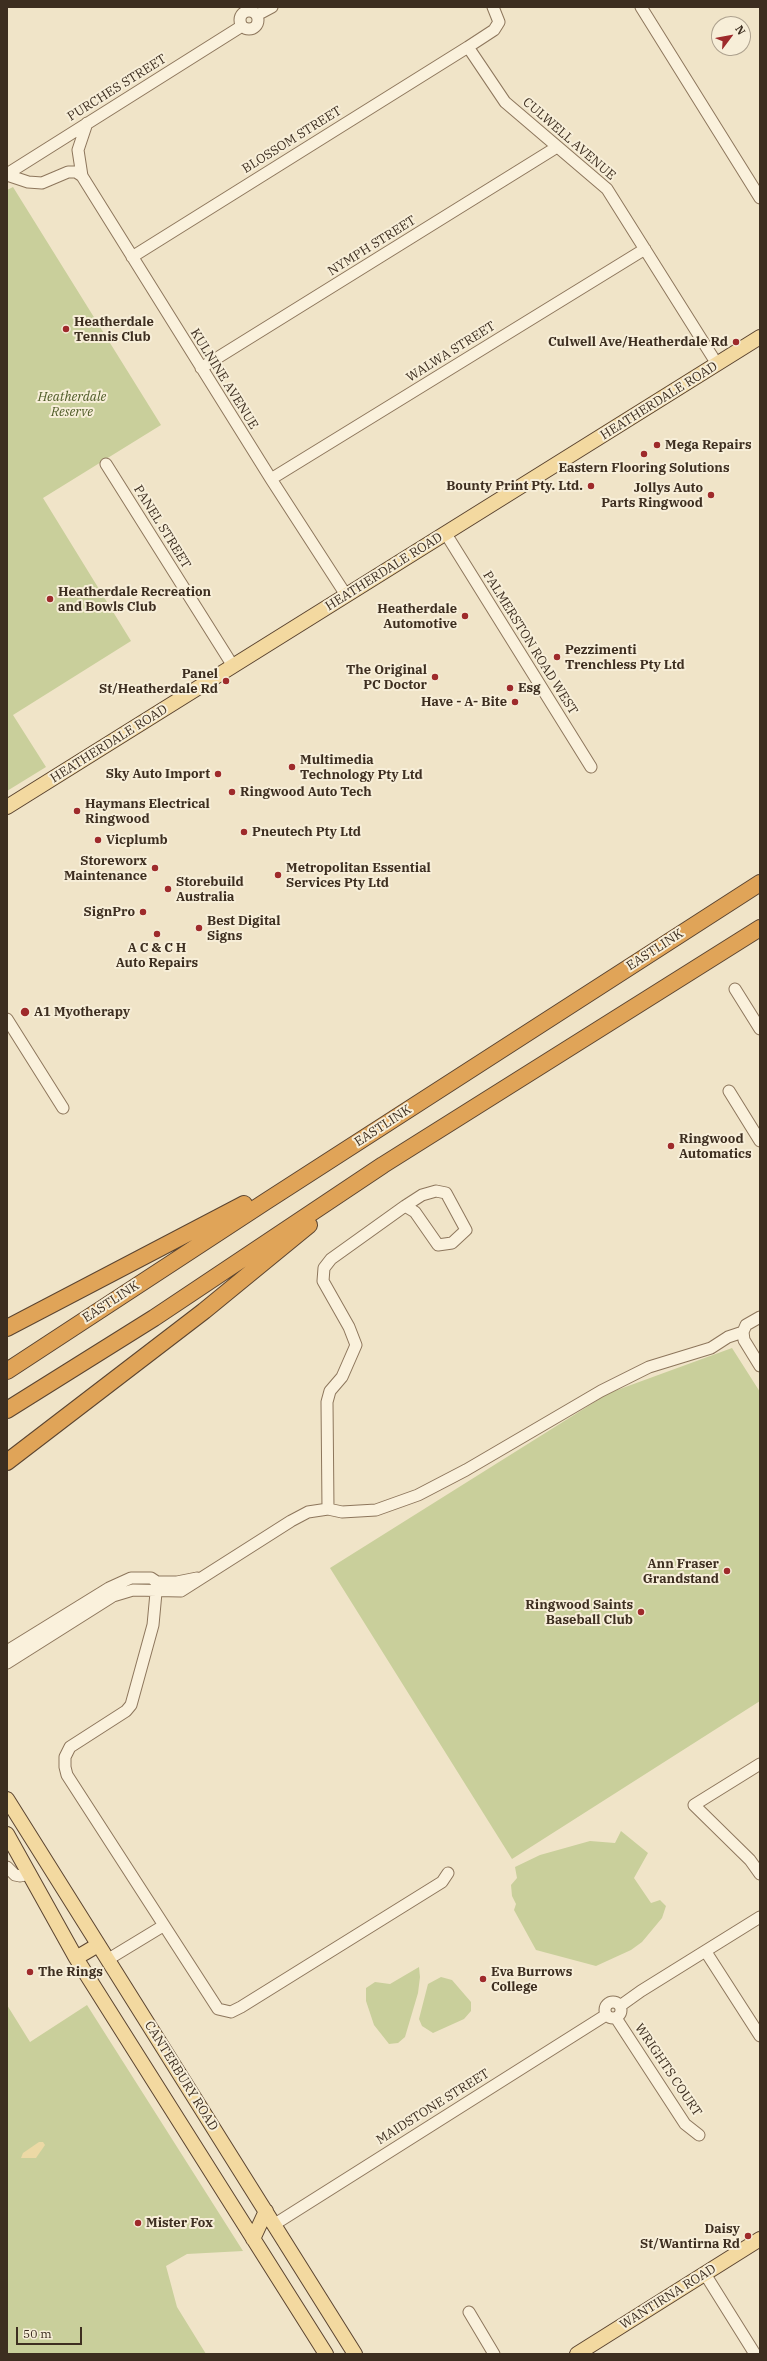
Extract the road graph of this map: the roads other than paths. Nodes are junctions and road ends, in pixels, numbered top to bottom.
1 (272, 7) edge
2 (493, 7) edge
3 (641, 7) edge
4 (242, 9) edge
5 (257, 15) junction
6 (242, 26) junction
7 (468, 47) junction
8 (87, 123) junction
9 (558, 147) junction
10 (7, 174) edge
11 (82, 176) junction
12 (760, 198) edge
13 (645, 249) junction
14 (132, 256) junction
15 (760, 337) edge
16 (717, 364) junction
17 (201, 368) junction
18 (106, 464) dead end
19 (271, 479) junction
20 (446, 534) junction
21 (346, 595) junction
22 (233, 666) junction
23 (591, 767) dead end
24 (7, 807) edge
25 (760, 883) edge
26 (760, 928) edge
27 (735, 989) dead end
28 (7, 1019) edge
29 (760, 1029) edge
30 (729, 1091) dead end
31 (63, 1108) dead end
32 (760, 1141) edge
33 (336, 1156) junction
34 (383, 1165) junction
35 (405, 1206) junction
36 (760, 1316) edge
37 (7, 1328) edge
38 (743, 1336) junction
39 (760, 1366) edge
40 (7, 1371) edge
41 (7, 1410) edge
42 (7, 1462) edge
43 (328, 1509) junction
44 (156, 1586) junction
45 (7, 1651) edge
46 (7, 1663) edge
47 (760, 1764) edge
48 (7, 1799) edge
49 (7, 1834) edge
50 (7, 1867) edge
51 (448, 1873) dead end
52 (30, 1874) junction
53 (760, 1874) edge
54 (760, 1917) edge
55 (163, 1926) junction
56 (98, 1944) junction
57 (706, 1952) junction
58 (76, 1958) junction
59 (107, 1960) junction
60 (611, 2016) junction
61 (760, 2036) edge
62 (699, 2135) dead end
63 (266, 2211) junction
64 (275, 2224) junction
65 (253, 2239) junction
66 (760, 2239) edge
67 (705, 2274) junction
68 (469, 2312) dead end
69 (326, 2354) edge
70 (355, 2354) edge
71 (494, 2354) edge
72 (577, 2354) edge
73 (755, 2354) edge

1 - 5 street, PURCHES STREET
2 - 7 street
3 - 12 street
4 - 5 street
4 - 6 street
5 - 6 street, PURCHES STREET
6 - 8 street, PURCHES STREET
7 - 9 street, CULWELL AVENUE
7 - 14 street, BLOSSOM STREET
8 - 10 street, PURCHES STREET
8 - 11 street, KULNINE AVENUE
9 - 13 street, CULWELL AVENUE
9 - 17 street, NYMPH STREET
10 - 11 street
11 - 14 street, KULNINE AVENUE
13 - 16 street, CULWELL AVENUE
13 - 19 street, WALWA STREET
14 - 17 street, KULNINE AVENUE
15 - 16 main road, HEATHERDALE ROAD
16 - 20 main road, HEATHERDALE ROAD
17 - 19 street, KULNINE AVENUE
18 - 22 street, PANEL STREET
19 - 21 street, KULNINE AVENUE
20 - 21 main road, HEATHERDALE ROAD
20 - 23 street, PALMERSTON ROAD WEST
21 - 22 main road, HEATHERDALE ROAD
22 - 24 main road, HEATHERDALE ROAD
25 - 33 highway, EASTLINK
26 - 34 highway
27 - 29 street
28 - 31 street
30 - 32 street
33 - 37 highway
33 - 40 highway, EASTLINK
34 - 41 highway
34 - 42 highway
35 - 35 street
35 - 43 street
36 - 38 street
38 - 39 street
38 - 43 street
43 - 44 street
44 - 45 street
44 - 46 street
44 - 55 street
47 - 53 street
48 - 56 main road, CANTERBURY ROAD
49 - 52 main road, CANTERBURY ROAD
50 - 52 street
51 - 55 street
52 - 58 main road, CANTERBURY ROAD
54 - 57 street
55 - 59 street
56 - 58 main road
56 - 59 main road, CANTERBURY ROAD
57 - 60 street
57 - 61 street
58 - 65 main road, CANTERBURY ROAD
59 - 63 main road, CANTERBURY ROAD
60 - 62 street, WRIGHTS COURT
60 - 64 street, MAIDSTONE STREET
63 - 64 main road, CANTERBURY ROAD
63 - 65 main road
64 - 70 main road, CANTERBURY ROAD
65 - 69 main road, CANTERBURY ROAD
66 - 67 main road, WANTIRNA ROAD
67 - 72 main road, WANTIRNA ROAD
67 - 73 street
68 - 71 street

